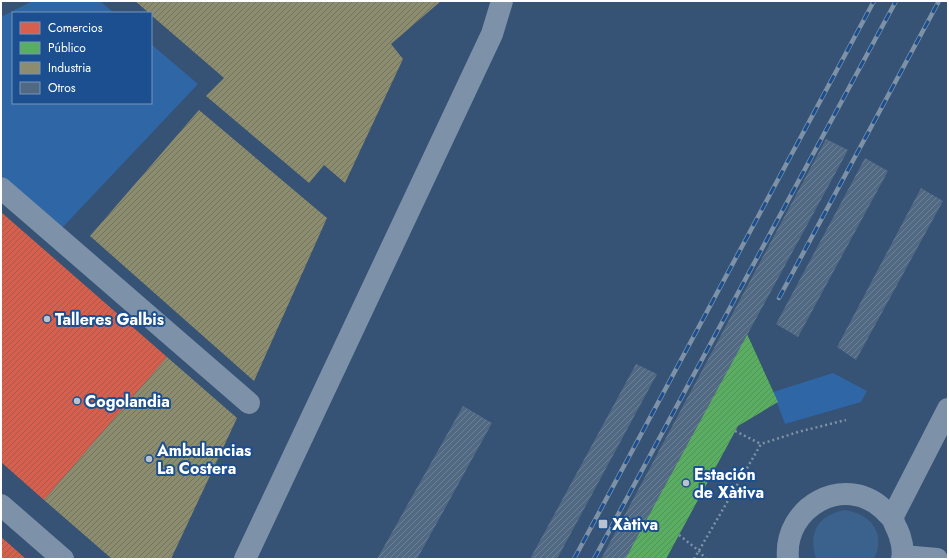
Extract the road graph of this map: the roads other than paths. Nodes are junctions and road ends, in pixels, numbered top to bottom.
1 (502, 1) edge
2 (1, 188) edge
3 (249, 403) dead end
4 (948, 410) edge
5 (1, 505) edge
6 (892, 518) junction
7 (902, 557) edge
8 (63, 559) edge
9 (245, 559) edge
10 (788, 559) edge
11 (937, 559) edge

1 - 9 street
2 - 3 street
4 - 6 street
5 - 8 street
6 - 7 street
6 - 10 street
7 - 11 street

